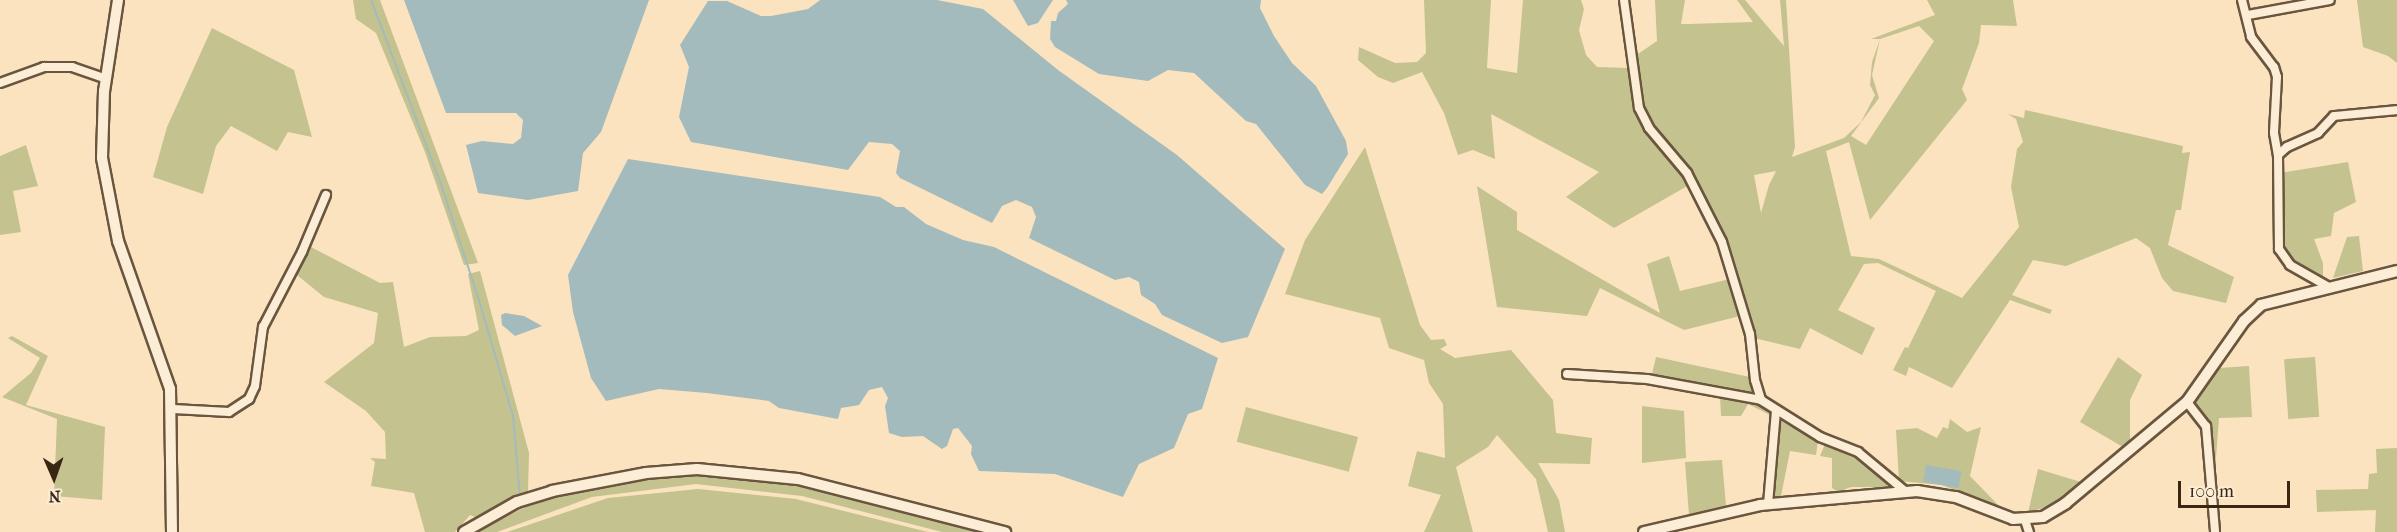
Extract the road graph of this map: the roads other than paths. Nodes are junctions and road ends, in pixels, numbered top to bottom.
1 (118, 0) edge
2 (1624, 0) edge
3 (2242, 0) edge
4 (2330, 0) edge
5 (2248, 15) junction
6 (106, 79) junction
7 (0, 83) edge
8 (2397, 110) edge
9 (2278, 155) junction
10 (326, 195) dead end
11 (2397, 272) edge
12 (2327, 286) junction
13 (1566, 374) dead end
14 (1761, 400) junction
15 (2187, 402) junction
16 (173, 409) junction
17 (1776, 411) junction
18 (1905, 491) junction
19 (1768, 504) junction
20 (2025, 520) junction
21 (172, 532) edge
22 (464, 532) edge
23 (1005, 532) edge
24 (1644, 532) edge
25 (2029, 532) edge
26 (2215, 532) edge

1 - 6 street
2 - 14 street
3 - 5 street
4 - 5 street
5 - 9 street
6 - 7 street
6 - 16 street
8 - 9 street
9 - 12 street
10 - 16 street
11 - 12 street
12 - 15 street
13 - 14 street
14 - 17 street
15 - 20 street
15 - 26 street
16 - 21 street
17 - 18 street
17 - 19 street
18 - 19 street
18 - 20 street
19 - 24 street
20 - 25 street
22 - 23 street

